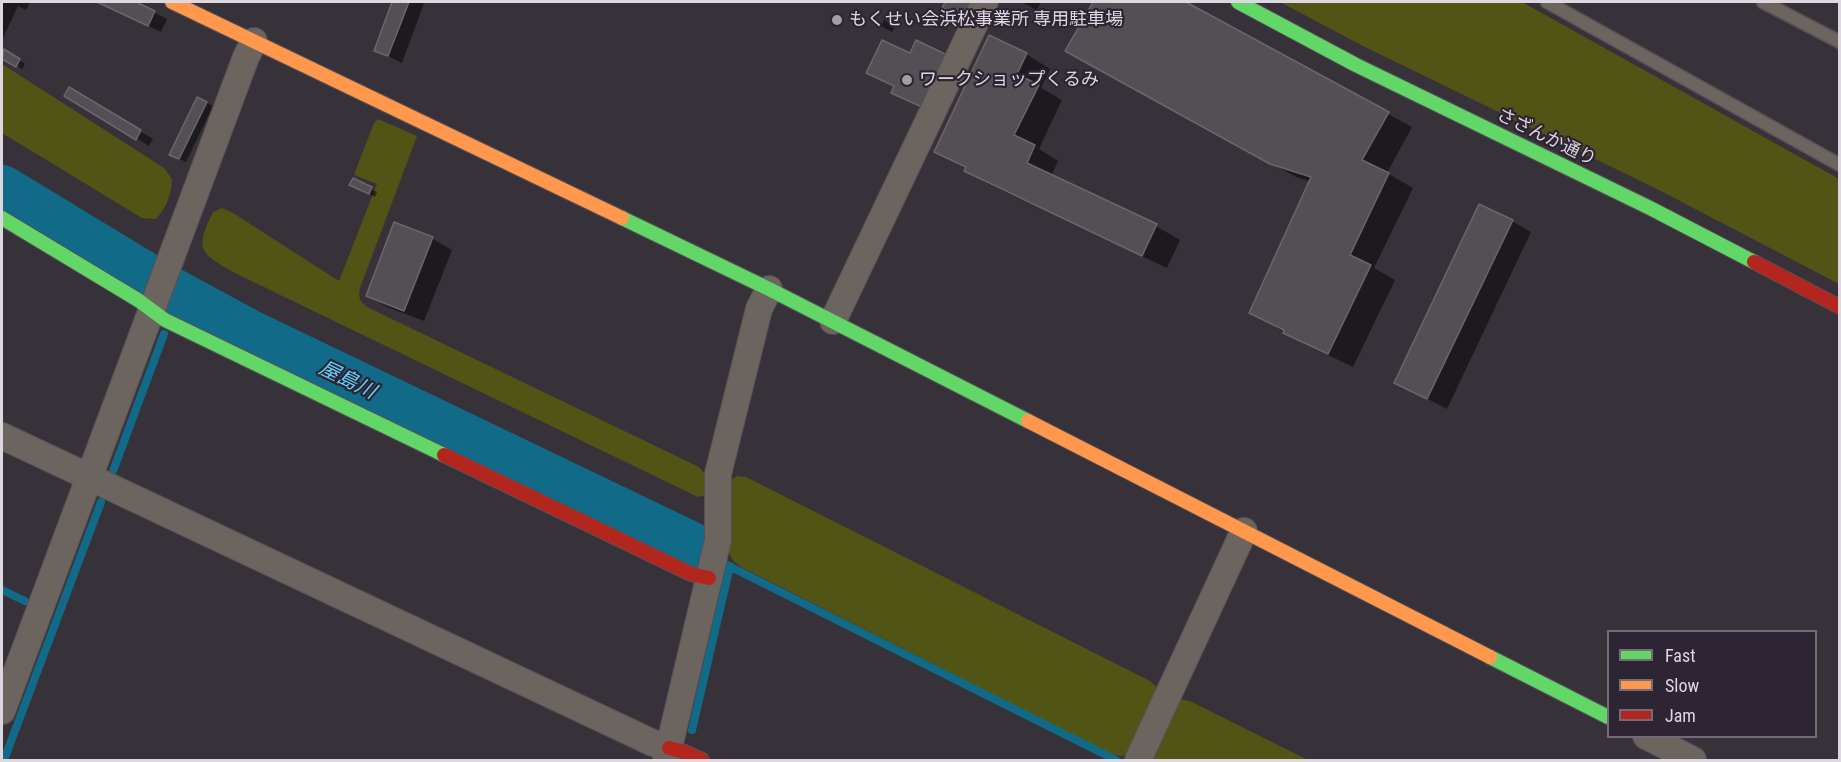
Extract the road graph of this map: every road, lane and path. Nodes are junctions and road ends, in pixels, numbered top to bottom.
1 (172, 2) edge
2 (985, 2) edge
3 (1238, 2) edge
4 (1547, 2) edge
5 (1763, 2) edge
6 (254, 41) junction
7 (1839, 42) edge
8 (1839, 165) edge
9 (2, 218) edge
10 (769, 289) junction
11 (152, 307) junction
12 (1839, 307) edge
13 (833, 321) junction
14 (2, 436) edge
15 (88, 477) junction
16 (1245, 531) junction
17 (709, 578) junction
18 (2, 711) edge
19 (1607, 716) edge
20 (1651, 738) edge
21 (667, 754) edge
22 (702, 760) edge
23 (1138, 760) edge
24 (1694, 760) edge

1 - 6 street
2 - 13 street
3 - 12 street, さざんか通り
4 - 8 lane
5 - 7 lane
6 - 10 street
6 - 11 street
9 - 11 street
10 - 13 street
10 - 17 street
11 - 15 street
11 - 17 street
13 - 16 street
14 - 15 street
15 - 18 street
15 - 21 street
16 - 19 street
16 - 23 street
17 - 21 street
20 - 24 street
21 - 22 street

